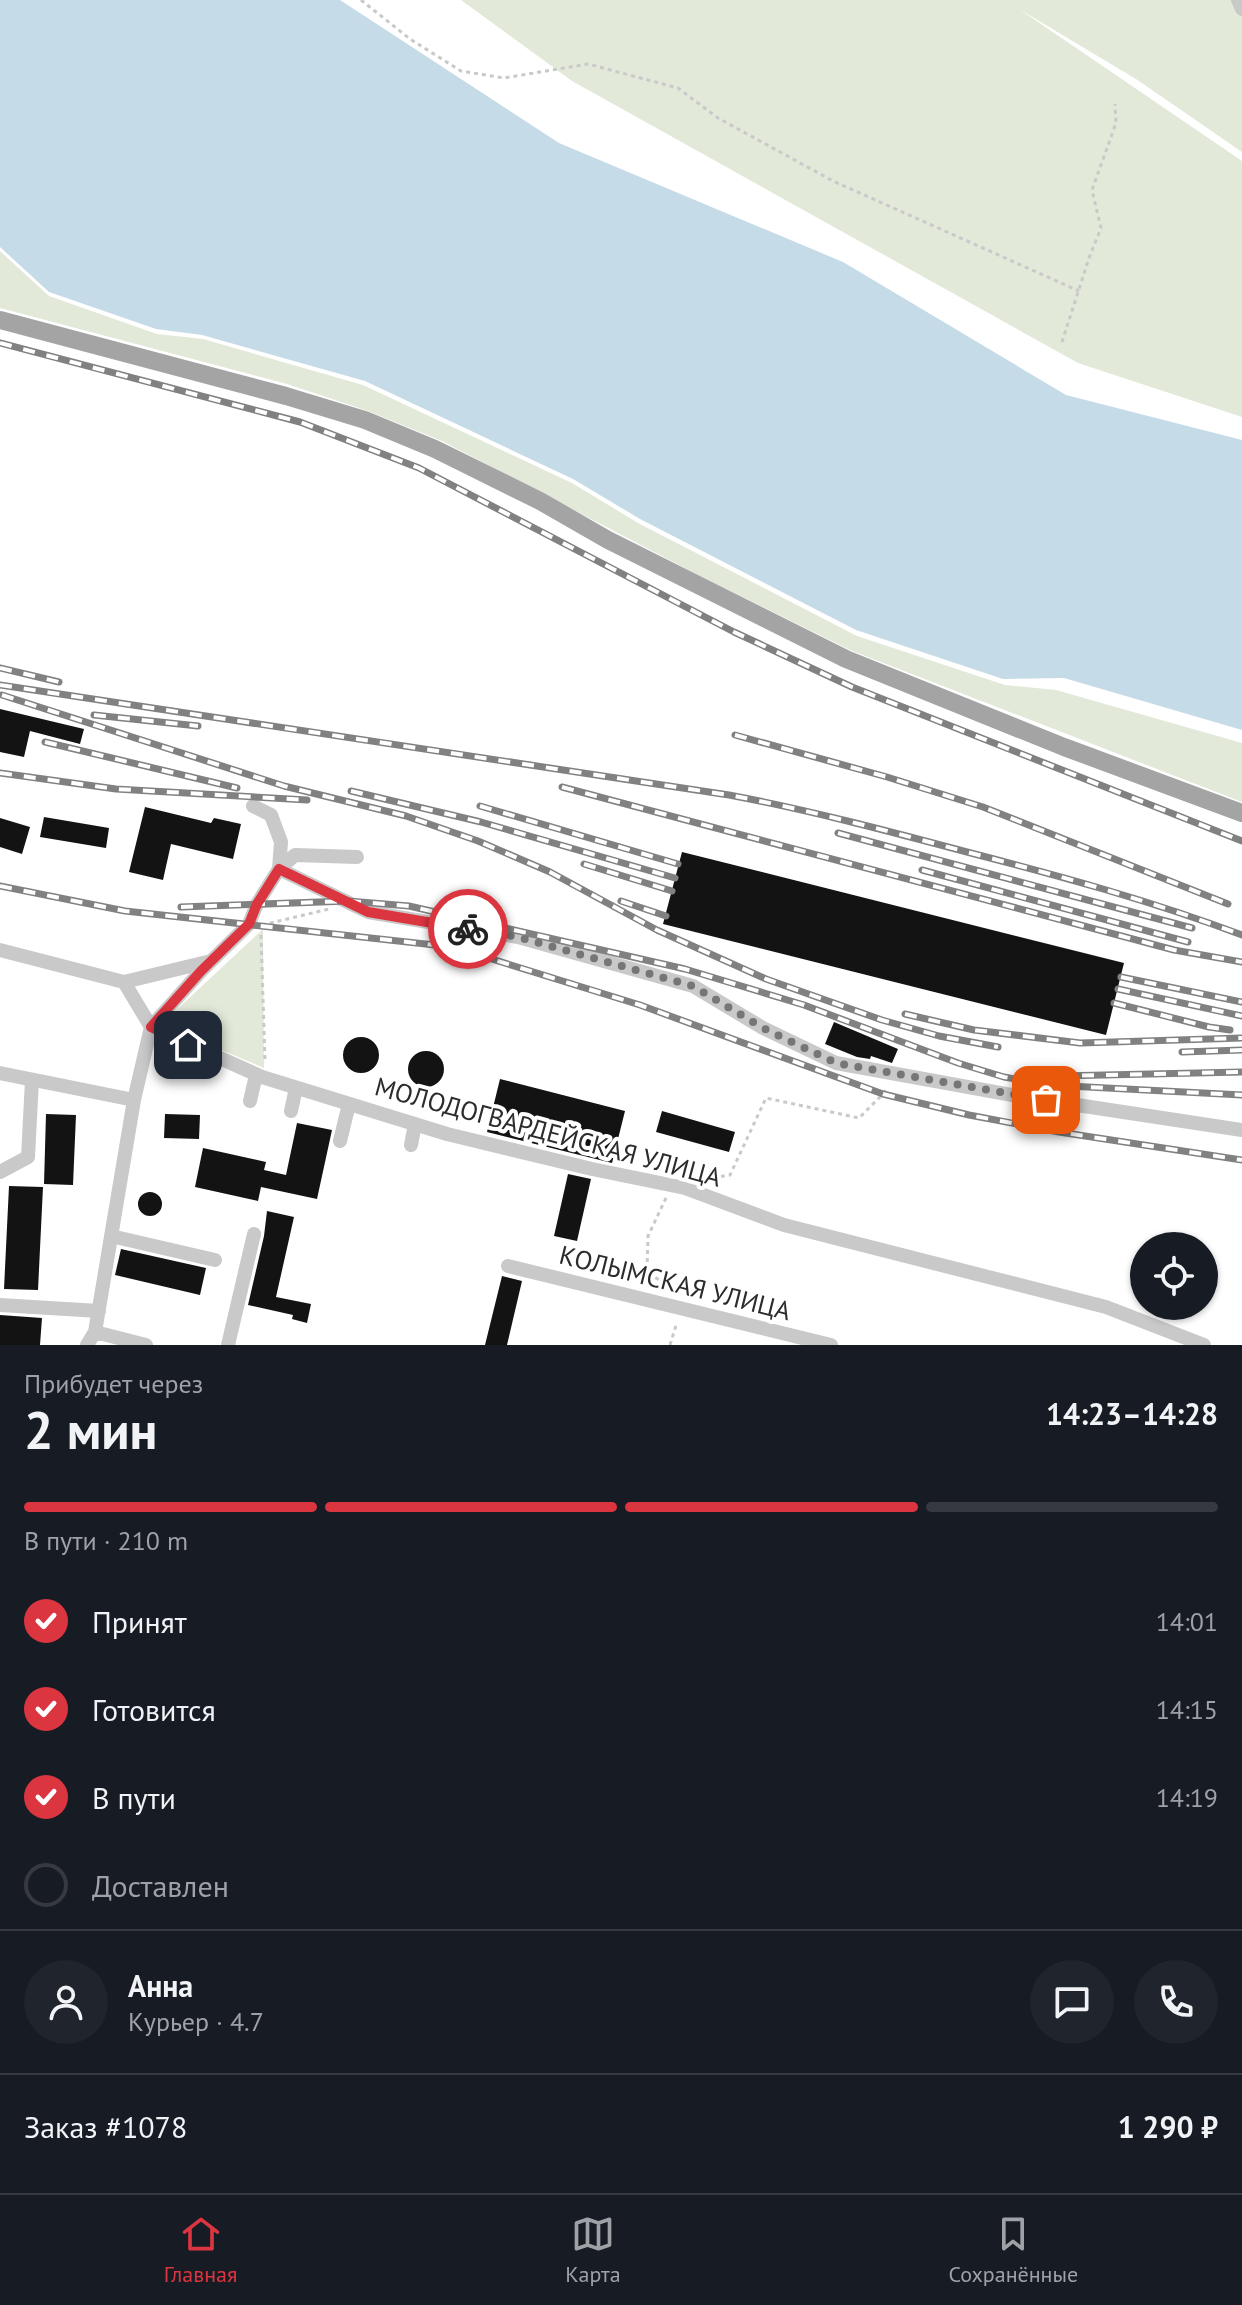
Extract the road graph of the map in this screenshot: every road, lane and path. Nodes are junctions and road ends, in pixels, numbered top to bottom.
1 (361, 0) edge
2 (1238, 0) edge
3 (1242, 9) edge
4 (1115, 104) dead end
5 (1079, 291) junction
6 (0, 320) edge
7 (1062, 342) dead end
8 (253, 806) dead end
9 (1242, 813) edge
10 (357, 857) dead end
11 (279, 869) junction
12 (352, 904) junction
13 (261, 935) junction
14 (249, 942) dead end
15 (0, 950) edge
16 (212, 961) junction
17 (124, 982) junction
18 (151, 1027) junction
19 (0, 1073) edge
20 (894, 1074) junction
21 (261, 1076) junction
22 (32, 1080) junction
23 (296, 1088) junction
24 (134, 1100) junction
25 (250, 1101) dead end
26 (349, 1104) junction
27 (291, 1111) dead end
28 (415, 1124) junction
29 (1242, 1130) edge
30 (340, 1141) dead end
31 (411, 1145) dead end
32 (0, 1172) edge
33 (701, 1180) dead end
34 (672, 1185) junction
35 (254, 1234) dead end
36 (111, 1236) junction
37 (215, 1260) dead end
38 (508, 1266) dead end
39 (0, 1305) edge
40 (681, 1309) junction
41 (99, 1311) junction
42 (95, 1332) junction
43 (87, 1345) edge
44 (146, 1345) edge
45 (228, 1345) edge
46 (670, 1345) edge
47 (831, 1345) edge
48 (1204, 1345) edge

1 - 5 path
2 - 3 street
4 - 5 path
5 - 7 path
6 - 9 main road
8 - 11 street
10 - 11 street
11 - 12 street
11 - 16 street
12 - 13 path
12 - 20 street
13 - 14 path
13 - 21 path
15 - 17 street
16 - 17 street
16 - 18 street
17 - 18 street
18 - 21 street, МОЛОДОГВАРДЕЙСКАЯ УЛИЦА
18 - 24 street
19 - 22 street
20 - 29 street
20 - 33 path
21 - 23 street, МОЛОДОГВАРДЕЙСКАЯ УЛИЦА
21 - 25 street
22 - 24 street
22 - 32 street
23 - 26 street, МОЛОДОГВАРДЕЙСКАЯ УЛИЦА
23 - 27 street
24 - 36 street
26 - 28 street, МОЛОДОГВАРДЕЙСКАЯ УЛИЦА
26 - 30 street
28 - 31 street
28 - 34 street, МОЛОДОГВАРДЕЙСКАЯ УЛИЦА
34 - 40 path
34 - 48 street, МОЛОДОГВАРДЕЙСКАЯ УЛИЦА
35 - 45 street
36 - 37 street
36 - 41 street
38 - 40 street, КОЛЫМСКАЯ УЛИЦА
39 - 41 street
40 - 46 path
40 - 47 street, КОЛЫМСКАЯ УЛИЦА
41 - 42 street
42 - 43 street
42 - 44 street

